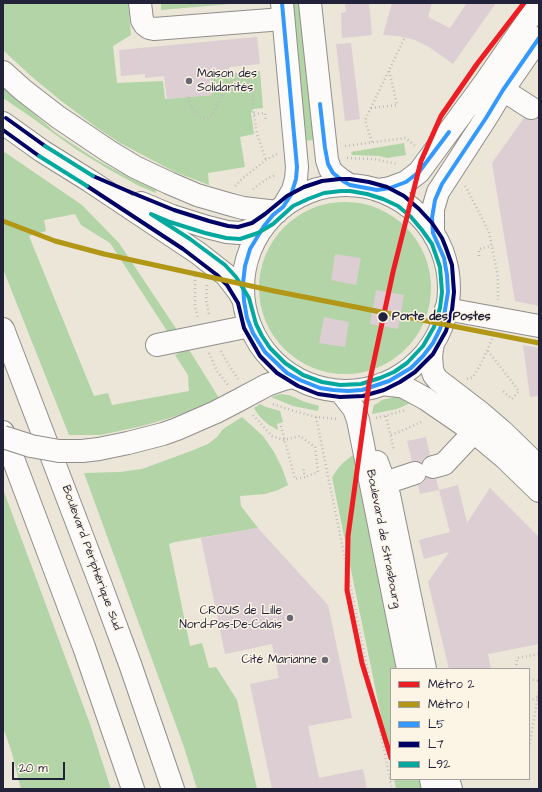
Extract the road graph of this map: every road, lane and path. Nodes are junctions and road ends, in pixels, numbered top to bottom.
1 (140, 3) edge
2 (310, 3) edge
3 (539, 4) edge
4 (282, 11) edge
5 (405, 37) dead end
6 (539, 38) edge
7 (389, 69) junction
8 (3, 72) edge
9 (503, 90) junction
10 (188, 97) dead end
11 (371, 108) junction
12 (530, 108) dead end
13 (254, 114) junction
14 (266, 122) dead end
15 (3, 123) edge
16 (372, 142) junction
17 (282, 150) dead end
18 (420, 150) dead end
19 (335, 153) junction
20 (266, 160) junction
21 (297, 167) junction
22 (419, 172) junction
23 (90, 181) junction
24 (462, 182) dead end
25 (350, 185) junction
26 (377, 190) junction
27 (234, 197) junction
28 (276, 212) junction
29 (432, 234) junction
30 (492, 246) junction
31 (479, 256) dead end
32 (202, 267) junction
33 (244, 301) junction
34 (498, 306) dead end
35 (446, 309) junction
36 (250, 326) junction
37 (539, 326) edge
38 (3, 329) edge
39 (207, 334) junction
40 (493, 336) dead end
41 (433, 343) junction
42 (157, 345) dead end
43 (488, 350) junction
44 (294, 377) junction
45 (452, 382) junction
46 (376, 386) junction
47 (340, 391) junction
48 (503, 391) dead end
49 (246, 397) junction
50 (427, 408) junction
51 (316, 416) junction
52 (363, 420) junction
53 (280, 426) dead end
54 (3, 432) edge
55 (474, 432) junction
56 (391, 435) dead end
57 (3, 437) edge
58 (284, 440) junction
59 (303, 467) dead end
60 (539, 467) edge
61 (305, 477) junction
62 (385, 483) junction
63 (539, 491) edge
64 (539, 654) edge
65 (408, 668) edge
66 (425, 668) edge
67 (516, 668) edge
68 (539, 689) edge
69 (538, 697) edge
70 (530, 718) edge
71 (534, 718) junction
72 (530, 742) edge
73 (390, 779) edge
74 (134, 789) edge
75 (173, 789) edge

1 - 4 main road
2 - 19 main road
3 - 22 main road
4 - 21 main road
5 - 7 path
6 - 9 main road
7 - 11 path
7 - 11 path
8 - 27 main road
9 - 12 main road
9 - 29 main road
10 - 13 path
11 - 16 path
13 - 14 path
13 - 20 path
15 - 23 main road
16 - 18 path
16 - 19 path
17 - 20 path
19 - 22 path
19 - 25 main road
20 - 27 path
21 - 27 path
21 - 28 main road
22 - 26 main road
23 - 28 main road
23 - 32 main road
24 - 30 path
25 - 26 main road
25 - 28 main road
26 - 29 main road
27 - 28 main road
28 - 33 main road
29 - 35 main road
30 - 31 path
30 - 34 path
32 - 33 main road
32 - 39 path
32 - 39 path
33 - 36 main road
35 - 37 main road
35 - 41 main road
36 - 39 main road
36 - 44 main road
38 - 75 main road, Boulevard Périphérique Sud
39 - 42 main road
39 - 49 path
39 - 49 path
40 - 43 path
41 - 45 main road
41 - 46 main road
43 - 45 path
43 - 48 path
44 - 47 main road
44 - 49 main road
45 - 60 main road
46 - 47 main road
46 - 50 main road
46 - 52 main road, Boulevard de Strasbourg
47 - 52 main road, Boulevard de Strasbourg
49 - 51 path
49 - 57 main road, bridge
49 - 58 path
50 - 52 path
50 - 55 main road
50 - 56 path
51 - 52 path
51 - 73 path
52 - 62 main road, Boulevard de Strasbourg
52 - 65 main road, Boulevard de Strasbourg
53 - 58 path
54 - 74 main road
55 - 62 main road
55 - 63 main road
58 - 61 path
58 - 61 path
59 - 61 path
62 - 66 main road, Boulevard de Strasbourg
64 - 67 path
68 - 69 path
69 - 71 path
70 - 71 path
71 - 72 path

